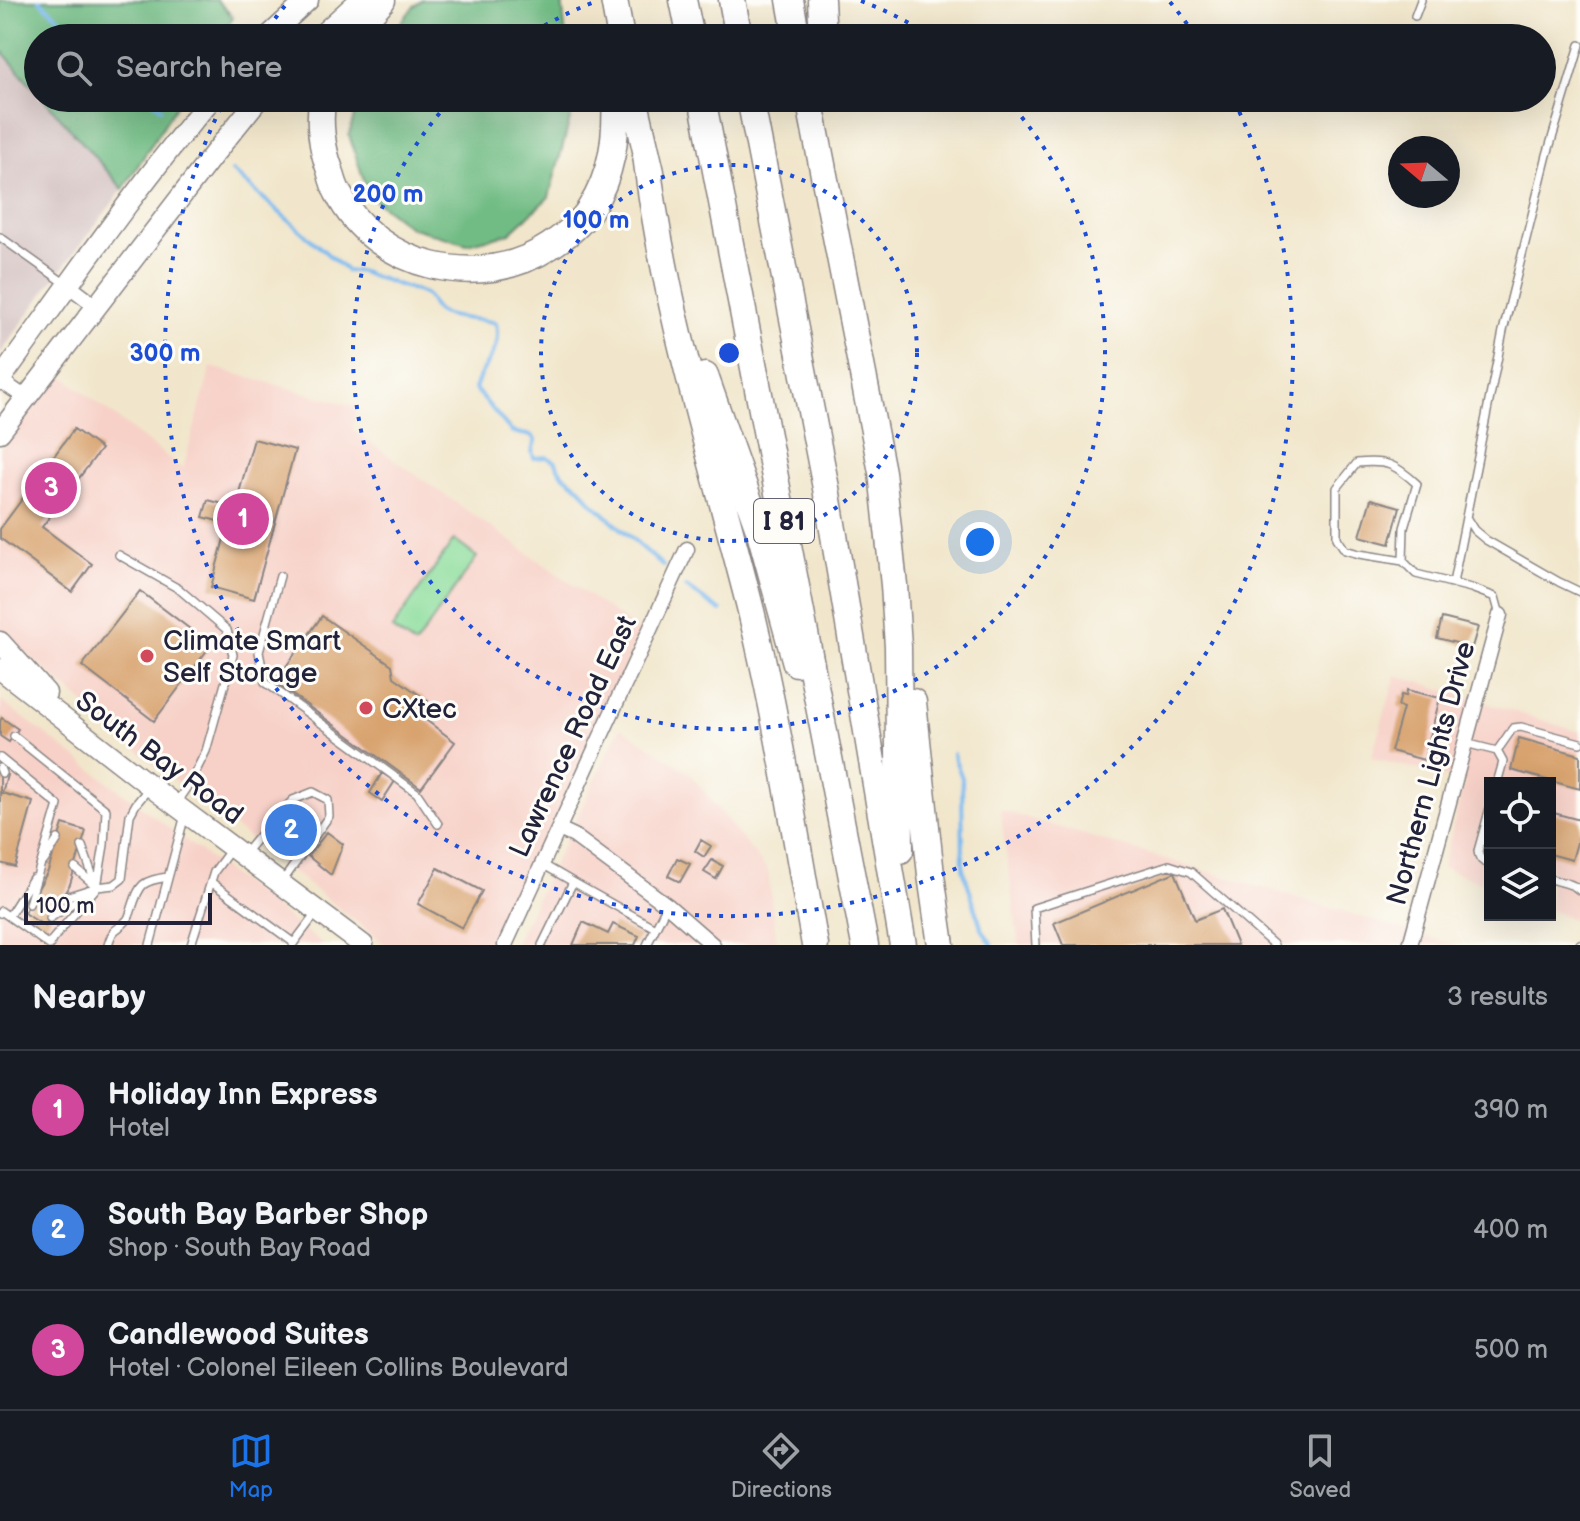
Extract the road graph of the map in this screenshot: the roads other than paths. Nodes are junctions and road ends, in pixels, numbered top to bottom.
1 (308, 0) edge
2 (360, 0) edge
3 (382, 0) edge
4 (605, 0) edge
5 (614, 0) edge
6 (683, 0) edge
7 (732, 0) edge
8 (790, 0) edge
9 (821, 0) edge
10 (1421, 0) edge
11 (1415, 16) dead end
12 (282, 24) edge
13 (333, 24) edge
14 (361, 24) edge
15 (608, 24) edge
16 (618, 24) edge
17 (688, 24) edge
18 (736, 24) edge
19 (794, 24) edge
20 (822, 24) edge
21 (1580, 45) edge
22 (200, 112) edge
23 (248, 112) edge
24 (322, 112) edge
25 (616, 112) edge
26 (637, 112) edge
27 (705, 112) edge
28 (753, 112) edge
29 (812, 112) edge
30 (828, 112) edge
31 (646, 155) junction
32 (0, 237) edge
33 (840, 255) junction
34 (68, 285) junction
35 (97, 307) junction
36 (0, 380) edge
37 (27, 399) junction
38 (0, 432) edge
39 (1466, 517) junction
40 (687, 549) dead end
41 (119, 555) dead end
42 (1403, 561) junction
43 (280, 576) dead end
44 (1453, 583) junction
45 (894, 585) junction
46 (1580, 592) edge
47 (1500, 615) joint
48 (0, 642) edge
49 (0, 669) edge
50 (80, 732) junction
51 (14, 736) dead end
52 (1465, 743) junction
53 (1580, 743) edge
54 (1497, 751) junction
55 (0, 758) edge
56 (1499, 777) edge
57 (150, 786) junction
58 (180, 809) junction
59 (842, 823) junction
60 (438, 824) dead end
61 (559, 829) junction
62 (1484, 830) edge
63 (58, 839) dead end
64 (82, 846) dead end
65 (238, 851) junction
66 (52, 861) dead end
67 (1484, 863) edge
68 (542, 864) junction
69 (75, 868) dead end
70 (38, 871) junction
71 (168, 877) junction
72 (1556, 881) edge
73 (211, 882) junction
74 (573, 882) junction
75 (281, 883) junction
76 (40, 886) dead end
77 (97, 887) junction
78 (1580, 891) edge
79 (62, 898) dead end
80 (29, 904) dead end
81 (667, 905) junction
82 (318, 911) junction
83 (2, 912) edge
84 (50, 918) dead end
85 (655, 928) junction
86 (902, 941) edge
87 (293, 944) edge
88 (50, 945) edge
89 (108, 945) edge
90 (150, 945) edge
91 (191, 945) edge
92 (363, 945) edge
93 (505, 945) edge
94 (542, 945) edge
95 (647, 945) edge
96 (713, 945) edge
97 (815, 945) edge
98 (865, 945) edge
99 (941, 945) edge
100 (1036, 945) edge
101 (1274, 945) edge
102 (1410, 945) edge

1 - 12 main road
2 - 13 main road
3 - 14 highway
4 - 15 highway
5 - 16 highway
6 - 17 highway
7 - 18 highway
8 - 19 highway
9 - 20 highway
10 - 11 lane
21 - 39 lane
22 - 34 main road
23 - 35 main road
24 - 25 highway
26 - 31 highway
27 - 59 highway, I 81
28 - 86 highway, I 81
29 - 33 highway
30 - 33 highway
31 - 59 highway
31 - 97 highway
32 - 34 lane
33 - 45 highway
34 - 35 street
34 - 36 main road
35 - 37 main road
36 - 37 street
37 - 38 main road
39 - 44 lane
39 - 46 lane
40 - 61 street, Lawrence Road East
41 - 58 lane
42 - 42 lane
42 - 44 lane
43 - 60 lane
44 - 47 lane
45 - 86 highway
45 - 99 highway
47 - 52 street, Northern Lights Drive
48 - 50 main road
49 - 50 main road, South Bay Road
50 - 57 main road, South Bay Road
51 - 77 lane
52 - 54 lane
52 - 102 street, Northern Lights Drive
53 - 54 lane
54 - 56 lane
55 - 70 lane
57 - 58 main road, South Bay Road
57 - 77 lane
58 - 65 main road, South Bay Road
58 - 71 lane
59 - 98 highway, I 81
61 - 68 street, Lawrence Road East
61 - 81 street
62 - 67 lane
63 - 70 lane
64 - 77 lane
65 - 73 lane
65 - 75 main road, South Bay Road
65 - 75 lane
66 - 70 lane
68 - 74 lane
68 - 93 street, Lawrence Road East
69 - 77 lane
70 - 76 lane
70 - 80 lane
70 - 83 lane
71 - 89 lane
71 - 90 lane
72 - 78 lane
73 - 87 lane
73 - 91 lane
74 - 85 lane
74 - 94 lane
75 - 82 main road, South Bay Road
77 - 79 lane
77 - 84 lane
77 - 88 lane
81 - 85 lane
81 - 96 street
82 - 87 lane
82 - 92 main road, South Bay Road
83 - 88 lane
85 - 95 lane
100 - 101 lane

